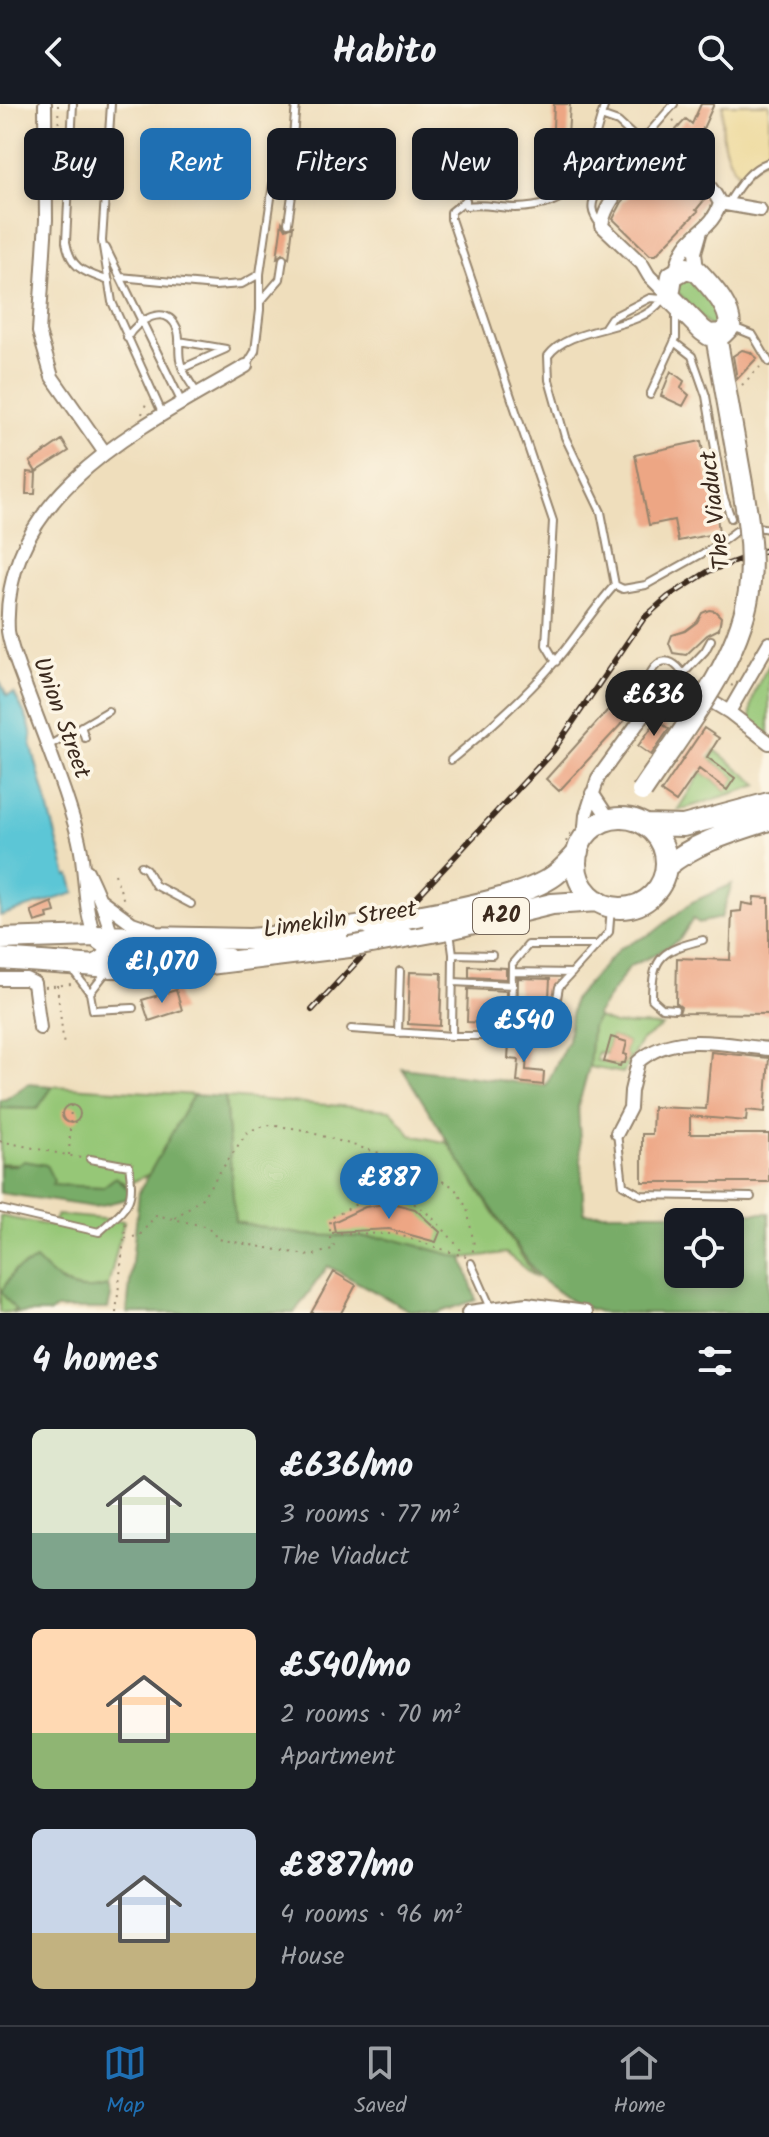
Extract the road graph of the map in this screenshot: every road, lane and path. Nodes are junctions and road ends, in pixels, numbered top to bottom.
1 (45, 104) edge
2 (58, 104) edge
3 (73, 104) edge
4 (111, 104) edge
5 (296, 104) edge
6 (605, 104) edge
7 (674, 104) edge
8 (601, 116) junction
9 (59, 128) edge
10 (295, 128) edge
11 (625, 128) edge
12 (654, 128) edge
13 (769, 162) edge
14 (271, 200) edge
15 (291, 200) edge
16 (593, 200) edge
17 (724, 203) junction
18 (760, 210) dead end
19 (288, 223) dead end
20 (602, 226) junction
21 (701, 231) junction
22 (102, 241) junction
23 (283, 259) dead end
24 (642, 264) junction
25 (697, 271) junction
26 (260, 274) junction
27 (120, 277) junction
28 (109, 281) junction
29 (671, 289) junction
30 (261, 301) junction
31 (141, 322) junction
32 (605, 327) junction
33 (706, 331) junction
34 (127, 338) junction
35 (675, 340) junction
36 (179, 341) junction
37 (761, 345) junction
38 (769, 348) edge
39 (769, 362) edge
40 (246, 366) joint
41 (183, 368) junction
42 (198, 394) junction
43 (147, 395) dead end
44 (650, 395) dead end
45 (182, 404) junction
46 (163, 415) junction
47 (138, 419) dead end
48 (103, 450) junction
49 (731, 518) dead end
50 (769, 529) edge
51 (615, 585) junction
52 (4, 586) edge
53 (4, 633) edge
54 (711, 640) dead end
55 (769, 643) edge
56 (556, 662) junction
57 (685, 672) junction
58 (689, 688) junction
59 (651, 705) junction
60 (108, 711) dead end
61 (729, 712) junction
62 (81, 726) junction
63 (85, 738) dead end
64 (769, 743) edge
65 (48, 746) junction
66 (451, 760) dead end
67 (642, 792) junction
68 (592, 793) junction
69 (769, 803) edge
70 (586, 815) junction
71 (611, 820) junction
72 (769, 820) edge
73 (641, 823) junction
74 (574, 847) junction
75 (83, 865) junction
76 (141, 866) dead end
77 (673, 869) junction
78 (115, 874) dead end
79 (101, 900) junction
80 (191, 904) dead end
81 (607, 909) junction
82 (127, 910) dead end
83 (449, 929) junction
84 (0, 939) edge
85 (180, 939) junction
86 (703, 940) dead end
87 (596, 945) junction
88 (107, 947) junction
89 (453, 954) junction
90 (492, 955) dead end
91 (2, 966) edge
92 (79, 971) junction
93 (400, 971) dead end
94 (512, 972) junction
95 (572, 973) junction
96 (453, 982) junction
97 (57, 985) junction
98 (513, 985) junction
99 (36, 988) junction
100 (90, 993) junction
101 (133, 1008) dead end
102 (675, 1009) dead end
103 (40, 1028) dead end
104 (351, 1029) dead end
105 (398, 1033) junction
106 (452, 1036) junction
107 (511, 1037) junction
108 (64, 1047) dead end
109 (769, 1049) edge
110 (71, 1105) dead end
111 (617, 1133) joint
112 (0, 1141) edge
113 (69, 1156) junction
114 (90, 1159) joint
115 (751, 1197) dead end
116 (126, 1207) junction
117 (0, 1209) edge
118 (174, 1219) junction
119 (331, 1233) junction
120 (125, 1238) junction
121 (471, 1263) joint
122 (491, 1308) junction
123 (116, 1313) edge
124 (469, 1313) edge
125 (585, 1313) edge

1 - 48 street
2 - 9 path
3 - 28 lane
4 - 22 lane
5 - 10 lane
6 - 8 lane
7 - 12 lane
8 - 11 lane
8 - 56 lane
13 - 17 lane
14 - 26 lane
15 - 19 lane
16 - 20 lane
17 - 18 street
17 - 20 street
17 - 21 street
20 - 24 street
21 - 25 street
21 - 29 street
22 - 27 lane
22 - 28 lane
23 - 30 lane
24 - 29 street
24 - 29 street
25 - 29 highway
25 - 33 highway, The Viaduct
26 - 27 lane
26 - 30 lane
27 - 31 lane
28 - 34 lane
29 - 32 lane
29 - 32 lane
29 - 33 highway
29 - 35 lane
30 - 40 lane
31 - 34 lane
31 - 36 lane
31 - 45 lane
32 - 51 lane
33 - 35 lane
33 - 37 lane
33 - 67 highway, The Viaduct, bridge
34 - 46 lane
35 - 44 lane
35 - 49 lane
36 - 41 lane
36 - 41 lane
37 - 38 lane
37 - 39 lane
40 - 42 street, Union Street
41 - 42 lane
42 - 45 street, Union Street
43 - 47 path
45 - 46 street, Union Street
46 - 48 street, Union Street
48 - 52 street, Union Street
50 - 51 lane
51 - 56 lane
52 - 53 street, Union Street
53 - 65 street, Union Street
54 - 57 lane
55 - 61 street
56 - 66 lane
57 - 58 lane
57 - 59 lane
58 - 59 street
58 - 61 street
59 - 68 street
60 - 62 lane
61 - 64 street
62 - 63 lane
62 - 65 lane
65 - 75 street, Union Street
67 - 71 highway, The Viaduct
67 - 73 highway, The Viaduct
68 - 70 street
68 - 71 street
69 - 73 highway
70 - 74 street
70 - 74 path
71 - 73 highway
71 - 74 highway
72 - 77 highway
73 - 77 highway
74 - 81 highway
74 - 85 highway, Limekiln Street / A20, bridge
75 - 79 street, Union Street
75 - 88 street, Union Street
76 - 80 lane
77 - 81 highway
77 - 81 path
78 - 82 path
79 - 85 street, Union Street
79 - 88 street, Union Street
81 - 83 highway, Limekiln Street / A20
81 - 87 lane
83 - 88 highway, Limekiln Street / A20, bridge
83 - 89 lane
84 - 88 highway, A20
85 - 88 highway, Limekiln Street / A20
86 - 102 lane
87 - 94 lane
87 - 95 lane
88 - 92 highway, Limekiln Street / A20
88 - 100 lane
89 - 90 lane
89 - 96 lane
91 - 92 highway, A20
91 - 99 street
92 - 97 path
92 - 100 lane
93 - 105 lane
94 - 95 lane
94 - 98 lane
95 - 107 lane
96 - 98 lane
96 - 106 lane
97 - 99 path
97 - 108 path
98 - 107 lane
99 - 103 street
100 - 101 lane
104 - 105 lane
105 - 106 lane
106 - 107 lane
109 - 111 street
110 - 113 path
111 - 115 lane
112 - 113 path
113 - 114 path
114 - 116 lane
116 - 117 lane
116 - 120 path
118 - 119 path
118 - 120 path
118 - 121 path
119 - 119 path
120 - 123 path
121 - 122 lane
122 - 124 street
122 - 125 street

